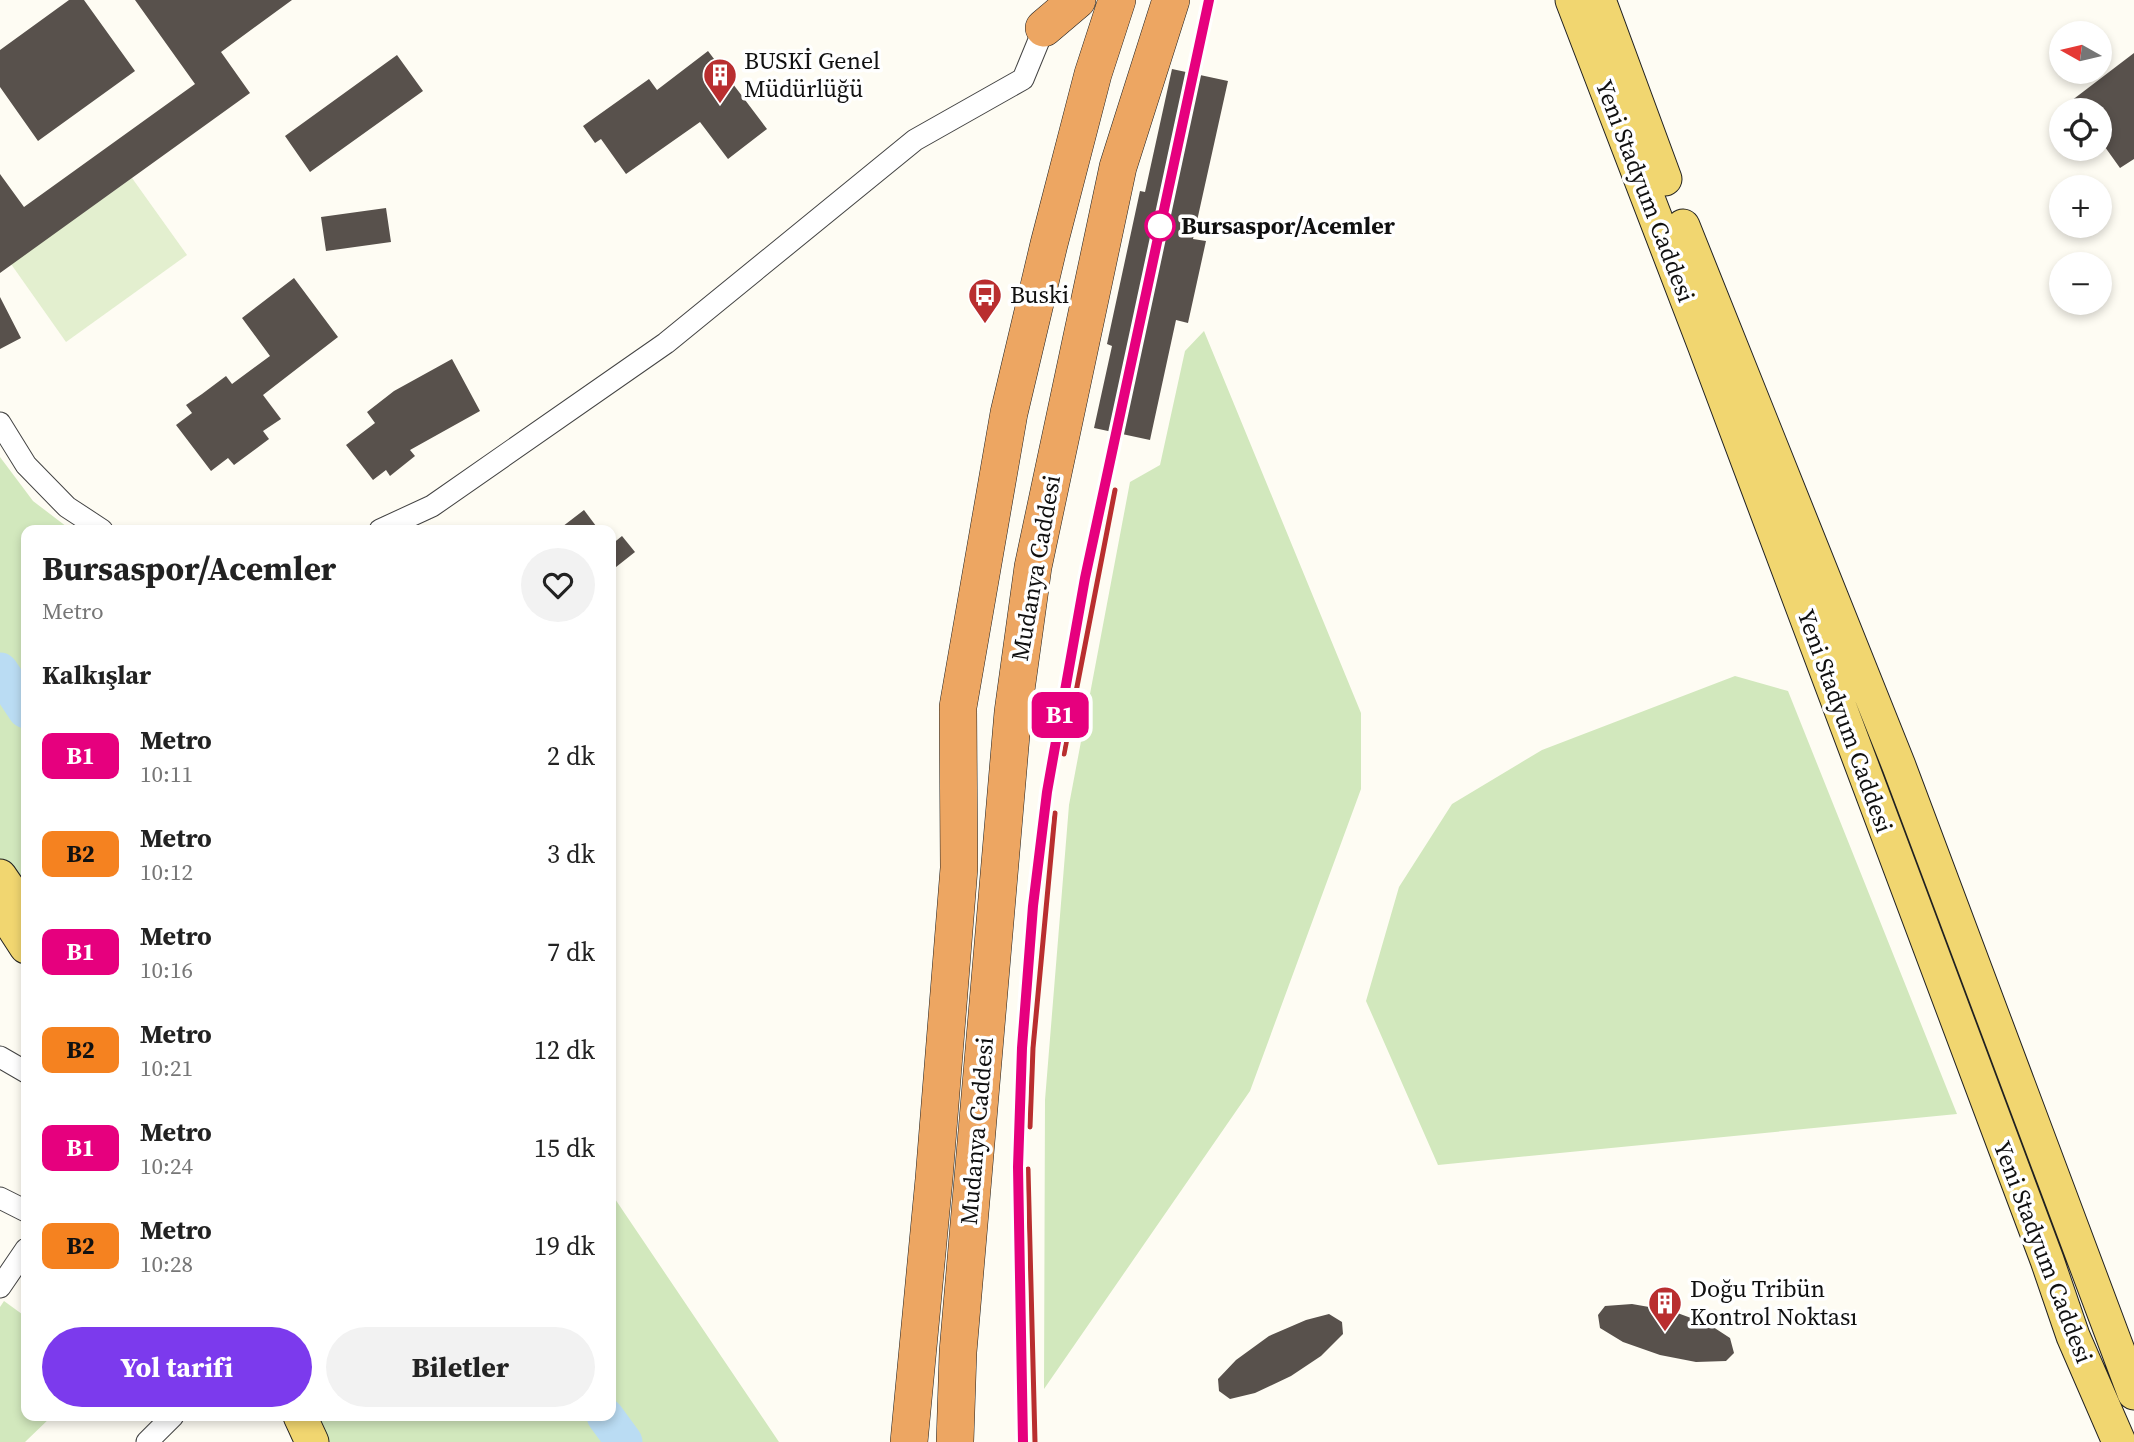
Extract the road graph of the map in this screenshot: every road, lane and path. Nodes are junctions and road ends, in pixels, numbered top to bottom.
1 (1077, 0) edge
2 (1117, 0) edge
3 (1171, 0) edge
4 (1572, 0) edge
5 (1599, 0) edge
6 (1044, 28) joint
7 (0, 423) edge
8 (94, 525) edge
9 (391, 525) edge
10 (958, 707) junction
11 (0, 876) edge
12 (0, 906) edge
13 (21, 908) edge
14 (21, 939) edge
15 (0, 1057) edge
16 (21, 1069) edge
17 (0, 1198) edge
18 (21, 1208) edge
19 (21, 1256) edge
20 (0, 1287) edge
21 (2134, 1393) edge
22 (168, 1421) edge
23 (280, 1421) edge
24 (302, 1421) edge
25 (147, 1442) edge
26 (289, 1442) edge
27 (312, 1442) edge
28 (896, 1442) edge
29 (909, 1442) edge
30 (956, 1442) edge
31 (2119, 1442) edge

1 - 6 highway
2 - 10 highway, Mudanya Caddesi
3 - 30 highway, Mudanya Caddesi
4 - 31 main road, Yeni Stadyum Caddesi
5 - 21 main road, Yeni Stadyum Caddesi
6 - 9 street
7 - 8 street
10 - 28 main road
10 - 29 highway, Mudanya Caddesi
11 - 13 main road
12 - 14 main road
15 - 16 street
17 - 18 street
19 - 20 street
22 - 25 street
23 - 26 main road
24 - 27 main road

